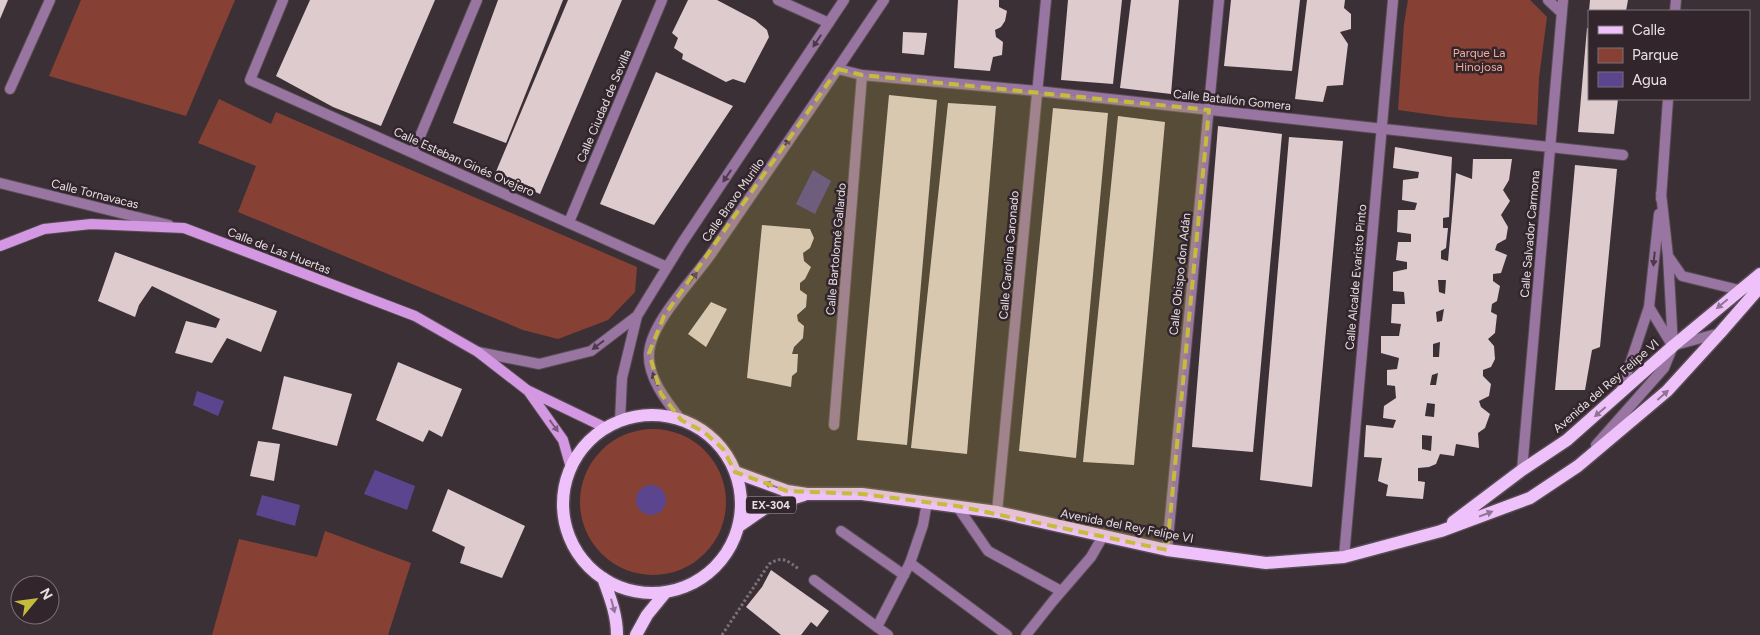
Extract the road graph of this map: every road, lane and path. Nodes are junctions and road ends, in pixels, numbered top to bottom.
1 (50, 0) edge
2 (283, 0) edge
3 (477, 0) edge
4 (662, 0) edge
5 (778, 0) edge
6 (844, 0) edge
7 (884, 0) edge
8 (1046, 0) edge
9 (1219, 0) edge
10 (1393, 0) edge
11 (1548, 0) edge
12 (1563, 0) edge
13 (1562, 14) junction
14 (829, 23) junction
15 (838, 69) junction
16 (862, 75) junction
17 (10, 90) dead end
18 (1037, 91) junction
19 (1668, 100) edge
20 (1209, 110) junction
21 (1381, 129) junction
22 (1550, 147) junction
23 (413, 153) junction
24 (1623, 155) dead end
25 (0, 183) edge
26 (1661, 193) junction
27 (569, 222) junction
28 (184, 228) junction
29 (0, 246) edge
30 (1668, 256) junction
31 (667, 267) junction
32 (1760, 274) edge
33 (1760, 287) edge
34 (1739, 290) junction
35 (1648, 307) junction
36 (637, 316) junction
37 (1720, 334) junction
38 (1673, 346) junction
39 (478, 352) junction
40 (527, 390) junction
41 (1620, 395) junction
42 (681, 420) junction
43 (620, 421) junction
44 (834, 425) dead end
45 (606, 428) junction
46 (1578, 466) junction
47 (570, 468) junction
48 (1522, 470) junction
49 (735, 472) junction
50 (807, 494) junction
51 (927, 502) junction
52 (957, 506) junction
53 (997, 512) junction
54 (739, 526) junction
55 (1441, 531) junction
56 (841, 532) dead end
57 (1103, 536) junction
58 (1167, 550) junction
59 (1344, 557) junction
60 (910, 563) junction
61 (904, 576) junction
62 (603, 578) junction
63 (814, 580) joint
64 (1061, 592) junction
65 (664, 593) junction
66 (877, 627) junction
67 (617, 635) edge
68 (636, 635) edge
69 (722, 635) edge
70 (888, 635) edge
71 (1006, 635) edge
72 (1026, 635) edge

1 - 17 street
2 - 23 street, Calle Esteban Ginés Ovejero
3 - 23 street
4 - 27 street, Calle Ciudad de Sevilla
5 - 14 street
6 - 14 street, Calle Bravo Murillo
7 - 15 street, Calle Bravo Murillo
8 - 18 street, Calle Carolina Caronado
9 - 20 street, Calle Obispo don Adán
10 - 21 street, Calle Alcalde Evaristo Pinto
11 - 13 street
12 - 13 street, Calle Salvador Carmona
13 - 22 street, Calle Salvador Carmona
14 -> 31 street, Calle Bravo Murillo
15 - 16 street, Calle Batallón Gomera
42 -> 15 street, Calle Bravo Murillo
16 - 18 street, Calle Batallón Gomera
16 - 44 street, Calle Bartolomé Gallardo
18 - 20 street, Calle Batallón Gomera
18 - 53 street, Calle Carolina Caronado
19 - 26 street
20 - 21 street, Calle Batallón Gomera
20 - 58 street, Calle Obispo don Adán
21 - 22 street, Calle Batallón Gomera
21 - 59 street, Calle Alcalde Evaristo Pinto
22 - 24 street, Calle Batallón Gomera
22 - 48 street, Calle Salvador Carmona
23 - 27 street, Calle Esteban Ginés Ovejero
25 - 28 street, Calle Tornavacas
26 - 30 street
26 -> 35 street
27 - 31 street, Calle Esteban Ginés Ovejero
28 - 29 main road, Calle de Las Huertas
28 - 39 main road, Calle de Las Huertas
30 - 34 street
30 - 38 street
31 - 36 street, Calle Bravo Murillo
32 - 34 main road, Avenida del Rey Felipe VI
33 - 37 main road, Avenida del Rey Felipe VI
34 -> 38 main road, Avenida del Rey Felipe VI
35 - 38 street
35 - 41 street
36 -> 39 street, Calle Bravo Murillo
36 - 43 street, Calle Bravo Murillo
37 - 38 street
46 -> 37 main road, Avenida del Rey Felipe VI
38 - 41 main road, Avenida del Rey Felipe VI
38 - 46 street
39 - 40 main road, Calle de Las Huertas
40 - 45 main road
40 -> 47 main road
41 -> 48 main road, Avenida del Rey Felipe VI
42 - 43 main road
42 - 49 main road
43 - 45 main road
45 - 47 main road
55 -> 46 main road, Avenida del Rey Felipe VI
47 - 62 main road
48 - 55 main road, Avenida del Rey Felipe VI
50 -> 49 main road, EX-304
49 - 54 main road
50 - 51 main road, Avenida del Rey Felipe VI
50 - 54 main road, EX-304
51 - 52 main road, Avenida del Rey Felipe VI
51 - 60 street
52 - 53 main road, Avenida del Rey Felipe VI
52 - 64 street
53 - 57 main road, Avenida del Rey Felipe VI
54 - 65 main road
55 - 59 main road, Avenida del Rey Felipe VI
56 - 61 street
57 - 58 main road, Avenida del Rey Felipe VI
57 - 64 street
58 - 59 main road, Avenida del Rey Felipe VI
60 - 61 street
60 - 71 street
61 - 66 street
62 - 65 main road
62 -> 67 main road
63 - 66 street
63 - 69 path
64 - 72 street
65 - 68 main road
66 - 70 street

